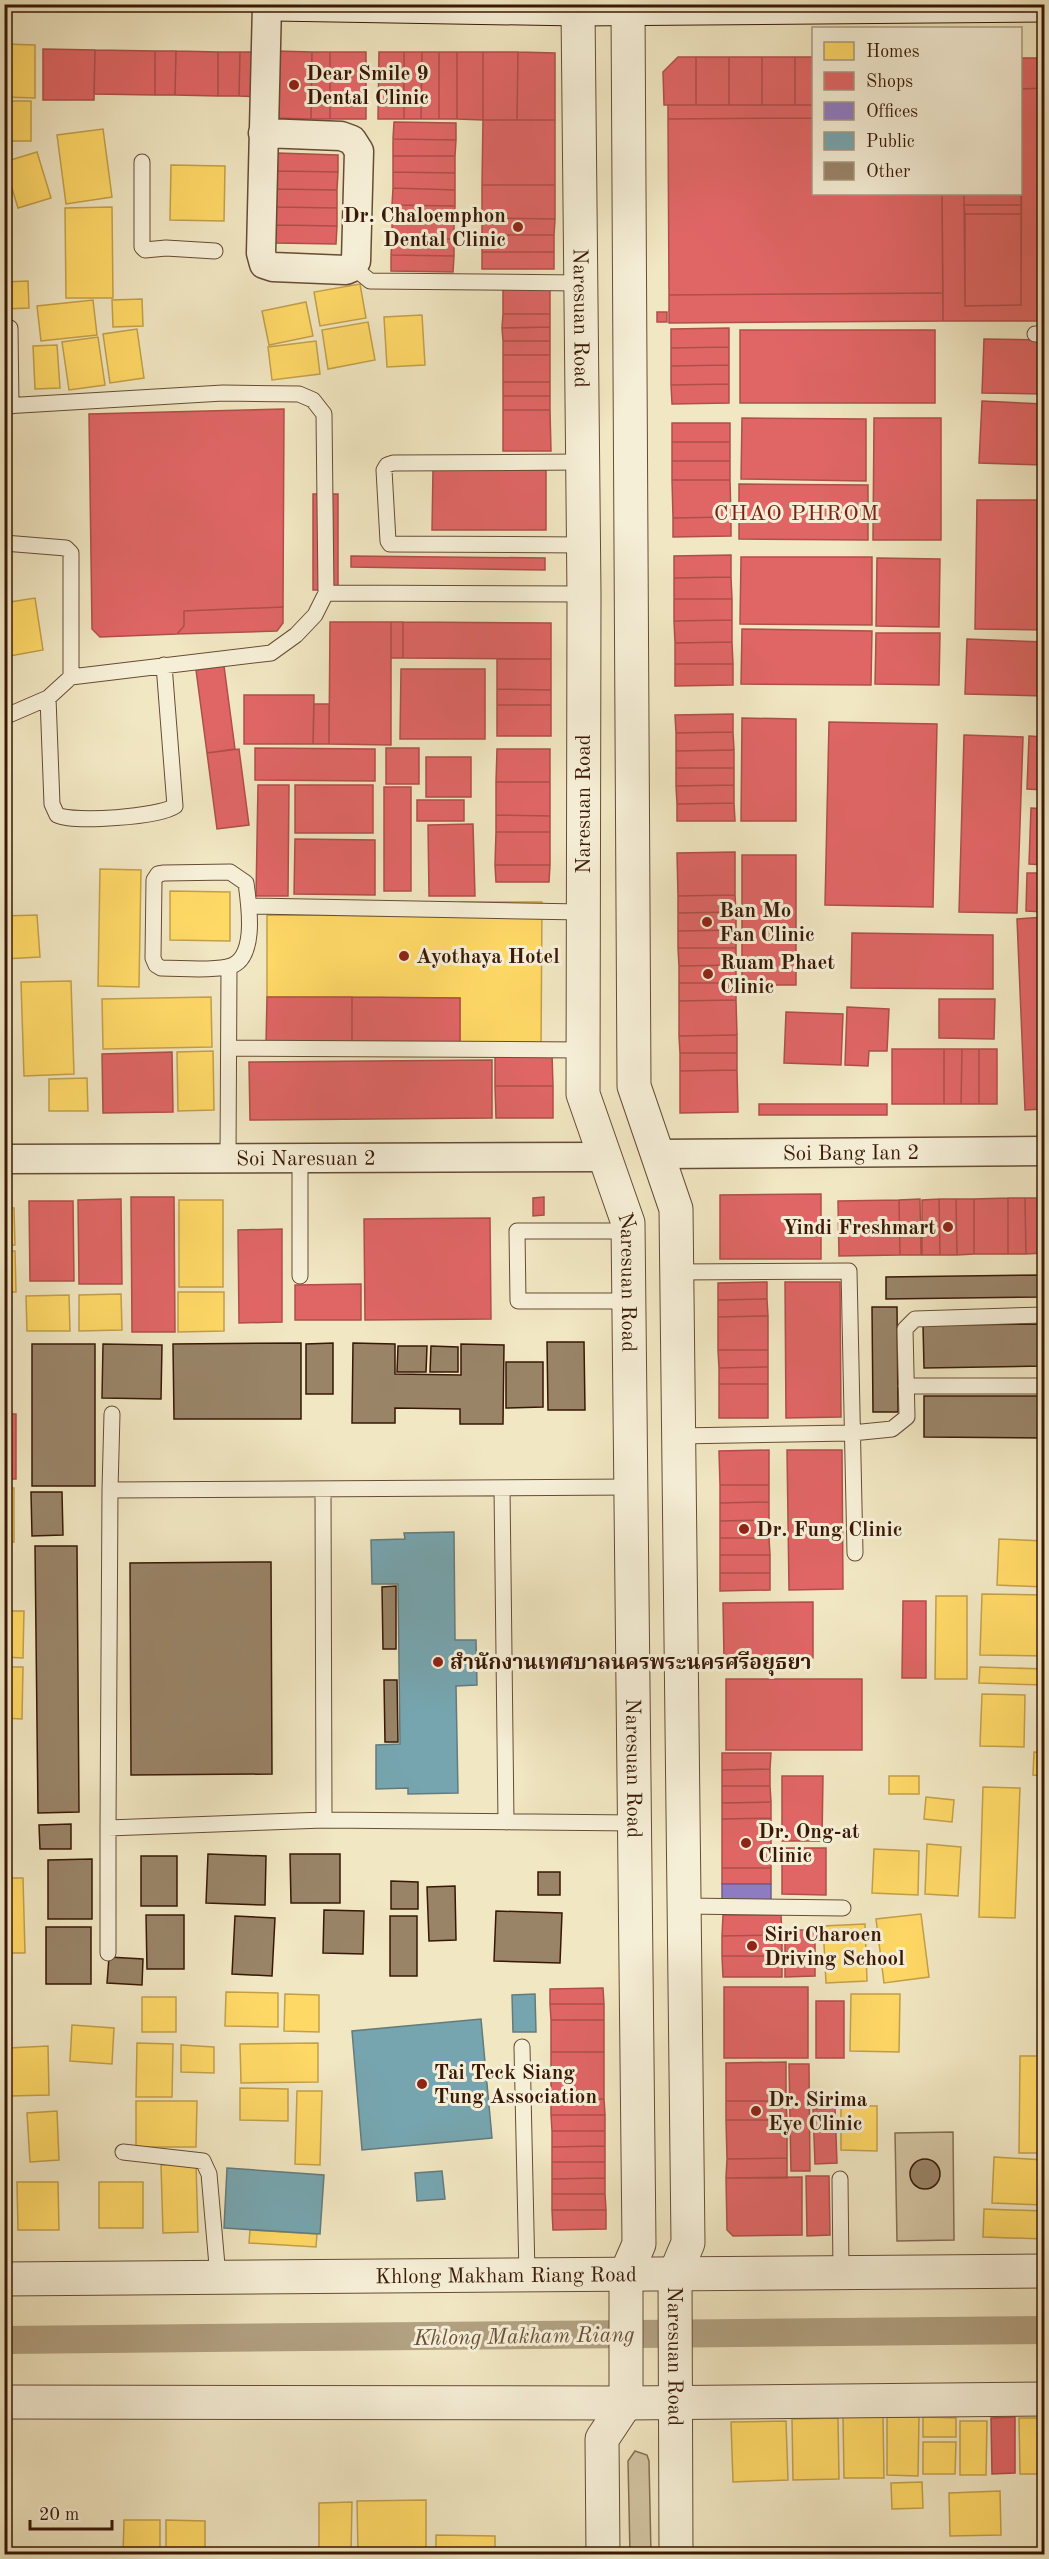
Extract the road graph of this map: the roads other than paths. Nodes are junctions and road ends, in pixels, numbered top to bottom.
1 (267, 4) edge
2 (274, 4) edge
3 (900, 5) edge
4 (1044, 5) edge
5 (603, 7) edge
6 (263, 134) junction
7 (142, 162) dead end
8 (215, 251) dead end
9 (353, 267) junction
10 (581, 283) junction
11 (10, 328) dead end
12 (8, 406) edge
13 (582, 462) junction
14 (4, 543) edge
15 (583, 545) junction
16 (326, 593) junction
17 (584, 594) junction
18 (164, 665) junction
19 (71, 677) junction
20 (48, 698) junction
21 (4, 717) edge
22 (249, 906) junction
23 (583, 912) junction
24 (230, 967) junction
25 (229, 1048) junction
26 (583, 1050) junction
27 (1044, 1151) edge
28 (657, 1154) junction
29 (605, 1157) junction
30 (228, 1158) junction
31 (300, 1158) junction
32 (4, 1159) edge
33 (628, 1231) junction
34 (676, 1272) junction
35 (300, 1276) dead end
36 (629, 1302) junction
37 (1044, 1315) edge
38 (906, 1386) junction
39 (1044, 1386) edge
40 (112, 1414) dead end
41 (852, 1433) junction
42 (678, 1436) junction
43 (631, 1487) junction
44 (679, 1487) junction
45 (502, 1488) junction
46 (322, 1489) junction
47 (110, 1490) junction
48 (855, 1553) dead end
49 (324, 1820) junction
50 (506, 1822) junction
51 (635, 1823) junction
52 (108, 1828) junction
53 (684, 1906) junction
54 (843, 1908) dead end
55 (108, 1953) dead end
56 (522, 2048) dead end
57 (123, 2152) dead end
58 (840, 2179) dead end
59 (1044, 2271) edge
60 (841, 2273) junction
61 (527, 2275) junction
62 (218, 2277) junction
63 (4, 2279) edge
64 (626, 2289) junction
65 (675, 2289) junction
66 (626, 2389) junction
67 (674, 2389) junction
68 (1044, 2399) edge
69 (4, 2402) edge
70 (603, 2554) edge
71 (676, 2554) edge

1 - 6 street
2 - 5 street
3 - 4 street
3 - 5 street
5 - 10 street, Naresuan Road
5 - 28 street, Naresuan Road
6 - 9 street
6 - 9 street
7 - 8 lane
9 - 10 lane
10 - 13 street, Naresuan Road
11 - 12 lane
12 - 16 lane
13 - 15 street, Naresuan Road
13 - 15 lane
14 - 19 lane
15 - 17 street, Naresuan Road
16 - 17 lane
16 - 18 lane
17 - 23 street, Naresuan Road
18 - 19 lane
18 - 20 lane
19 - 20 lane
20 - 21 lane
22 - 23 lane
22 - 24 lane
22 - 24 lane
23 - 26 street, Naresuan Road
24 - 25 lane
25 - 26 lane
25 - 30 lane
26 - 29 street, Naresuan Road
27 - 28 street, Soi Bang Ian 2
28 - 34 street, Naresuan Road
29 - 31 street, Soi Naresuan 2
29 - 33 street, Naresuan Road
30 - 31 street, Soi Naresuan 2
30 - 32 street, Soi Naresuan 2
31 - 35 lane
33 - 36 street, Naresuan Road
33 - 36 lane
34 - 41 lane
34 - 42 street, Naresuan Road
36 - 43 street, Naresuan Road
37 - 38 lane
38 - 39 lane
38 - 41 lane
40 - 47 lane
41 - 42 lane
41 - 48 lane
42 - 44 street, Naresuan Road
43 - 44 street
43 - 45 lane
43 - 51 street, Naresuan Road
44 - 53 street, Naresuan Road
45 - 46 lane
45 - 50 lane
46 - 47 lane
46 - 49 lane
47 - 52 lane
49 - 50 lane
49 - 52 lane
50 - 51 lane
51 - 64 street, Naresuan Road
52 - 55 lane
53 - 54 lane
53 - 65 street, Naresuan Road
56 - 61 lane
57 - 62 lane
58 - 60 lane
59 - 60 street, Khlong Makham Riang Road
60 - 65 street, Khlong Makham Riang Road
61 - 62 street, Khlong Makham Riang Road
61 - 64 street, Khlong Makham Riang Road
62 - 63 street, Khlong Makham Riang Road
64 - 65 street, Khlong Makham Riang Road
64 - 66 street, Naresuan Road
65 - 67 street, Naresuan Road
66 - 67 street
66 - 69 street
66 - 70 street
67 - 68 street
67 - 71 street, Naresuan Road

